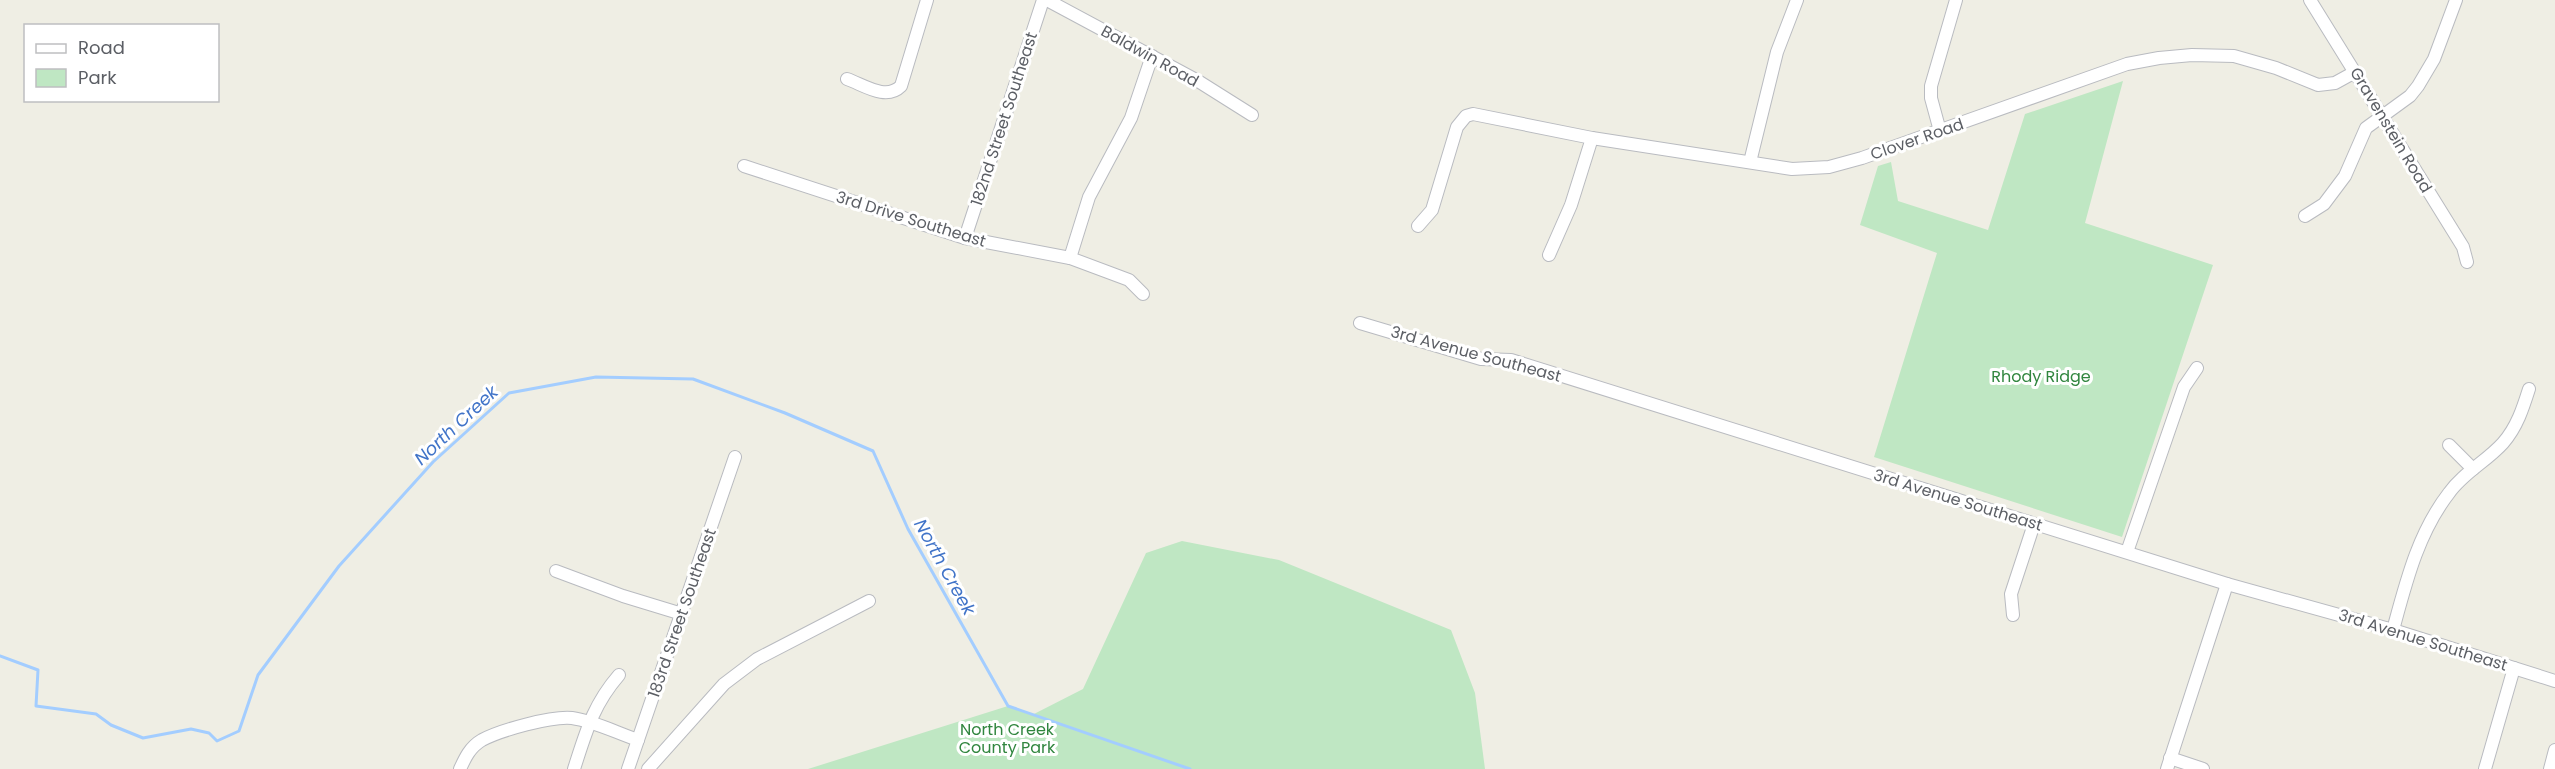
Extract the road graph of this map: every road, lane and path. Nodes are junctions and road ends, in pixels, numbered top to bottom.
1 (927, 0) edge
2 (1045, 0) edge
3 (1797, 0) edge
4 (1956, 0) edge
5 (2310, 0) edge
6 (2456, 0) edge
7 (1152, 56) junction
8 (2355, 72) junction
9 (847, 79) dead end
10 (1252, 115) dead end
11 (2382, 115) junction
12 (1940, 131) junction
13 (1592, 138) junction
14 (1750, 162) junction
15 (744, 166) dead end
16 (2305, 216) dead end
17 (1418, 225) dead end
18 (965, 238) junction
19 (1549, 255) dead end
20 (1070, 258) junction
21 (2467, 262) dead end
22 (1143, 294) dead end
23 (1360, 323) dead end
24 (2197, 368) dead end
25 (2529, 389) dead end
26 (2449, 445) dead end
27 (735, 457) dead end
28 (2473, 469) junction
29 (2034, 524) junction
30 (2127, 552) junction
31 (556, 571) dead end
32 (2226, 584) junction
33 (869, 602) dead end
34 (682, 614) junction
35 (2013, 615) dead end
36 (2393, 630) junction
37 (2514, 668) junction
38 (619, 675) dead end
39 (2555, 681) edge
40 (589, 724) junction
41 (638, 740) junction
42 (2555, 750) edge
43 (2169, 764) edge
44 (460, 769) edge
45 (574, 769) edge
46 (628, 769) edge
47 (648, 769) edge
48 (2203, 769) edge
49 (2485, 769) edge
50 (2550, 769) edge

1 - 9 street
2 - 7 street, Baldwin Road
2 - 18 street, 182nd Street Southeast
3 - 14 street
4 - 12 street
5 - 8 street, Gravenstein Road
6 - 11 street
7 - 10 street, Baldwin Road
7 - 20 street
8 - 11 street, Gravenstein Road
8 - 12 street, Clover Road
11 - 16 street
11 - 21 street, Gravenstein Road
12 - 14 street, Clover Road
13 - 14 street, Clover Road
13 - 17 street, Clover Road
13 - 19 street
15 - 18 street, 3rd Drive Southeast
18 - 20 street, 3rd Drive Southeast
20 - 22 street, 3rd Drive Southeast
23 - 29 street, 3rd Avenue Southeast
24 - 30 street
25 - 28 street
26 - 28 street
27 - 34 street, 183rd Street Southeast
28 - 36 street
29 - 30 street, 3rd Avenue Southeast
29 - 35 street
30 - 32 street, 3rd Avenue Southeast
31 - 34 street
32 - 36 street, 3rd Avenue Southeast
32 - 43 street
33 - 47 street
34 - 41 street, 183rd Street Southeast
36 - 37 street, 3rd Avenue Southeast
37 - 39 street, 3rd Avenue Southeast
37 - 49 street
38 - 40 street
40 - 41 street
40 - 44 street
40 - 45 street
41 - 46 street, 183rd Street Southeast
42 - 50 street
43 - 48 street

